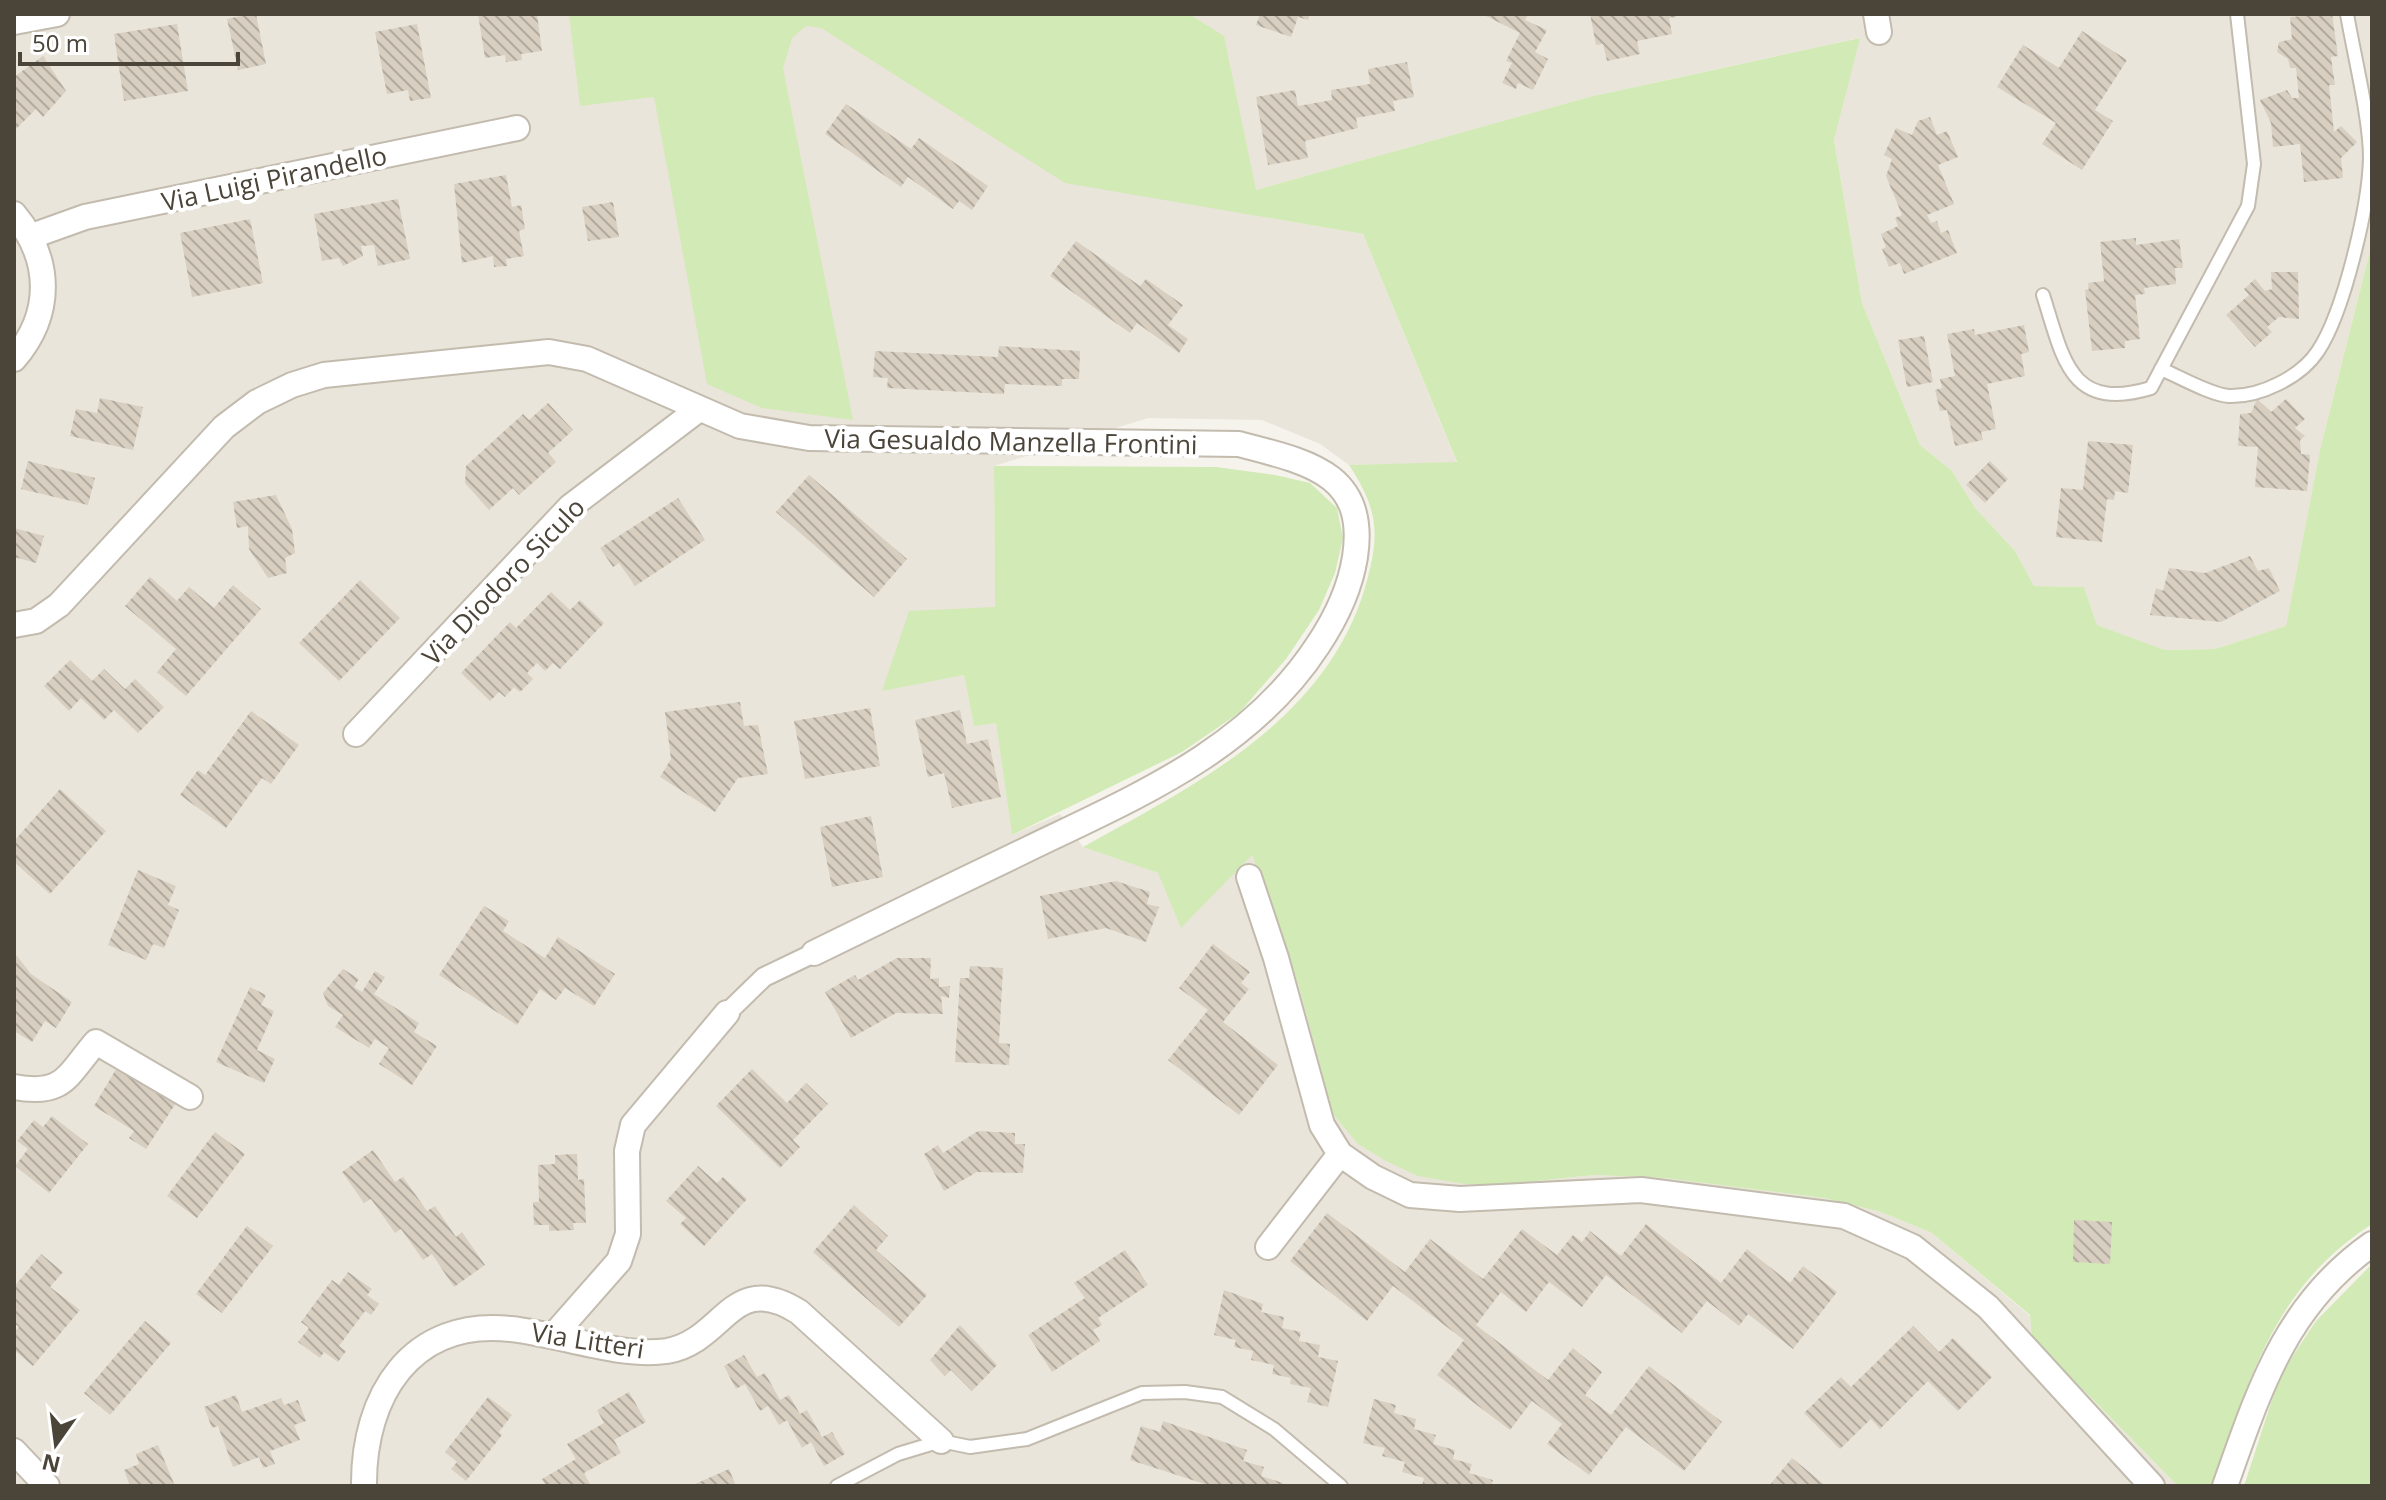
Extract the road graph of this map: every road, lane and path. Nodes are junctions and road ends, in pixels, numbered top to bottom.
1 (57, 14) edge
2 (2237, 14) edge
3 (2347, 14) edge
4 (14, 22) edge
5 (517, 128) dead end
6 (14, 214) edge
7 (32, 236) junction
8 (2043, 295) dead end
9 (14, 359) edge
10 (2161, 369) junction
11 (699, 409) junction
12 (14, 625) edge
13 (356, 734) dead end
14 (1249, 877) dead end
15 (814, 953) joint
16 (727, 1013) joint
17 (14, 1087) edge
18 (190, 1097) dead end
19 (1340, 1154) junction
20 (2372, 1244) edge
21 (1268, 1247) dead end
22 (553, 1336) junction
23 (941, 1441) junction
24 (14, 1451) edge
25 (47, 1486) edge
26 (364, 1486) edge
27 (837, 1486) edge
28 (1341, 1486) edge
29 (2152, 1486) edge
30 (2225, 1486) edge

1 - 4 street
2 - 10 lane
3 - 10 lane
5 - 7 street, Via Luigi Pirandello
6 - 7 street
7 - 9 street
8 - 10 lane
11 - 12 street, Via Gesualdo Manzella Frontini
11 - 13 street, Via Diodoro Siculo
11 - 15 street, Via Gesualdo Manzella Frontini
14 - 19 street
15 - 16 street
16 - 22 street
17 - 18 street
19 - 21 street
19 - 29 street
20 - 30 street
22 - 23 street, Via Litteri
22 - 26 street, Via Litteri
23 - 27 lane
23 - 28 lane
24 - 25 street

